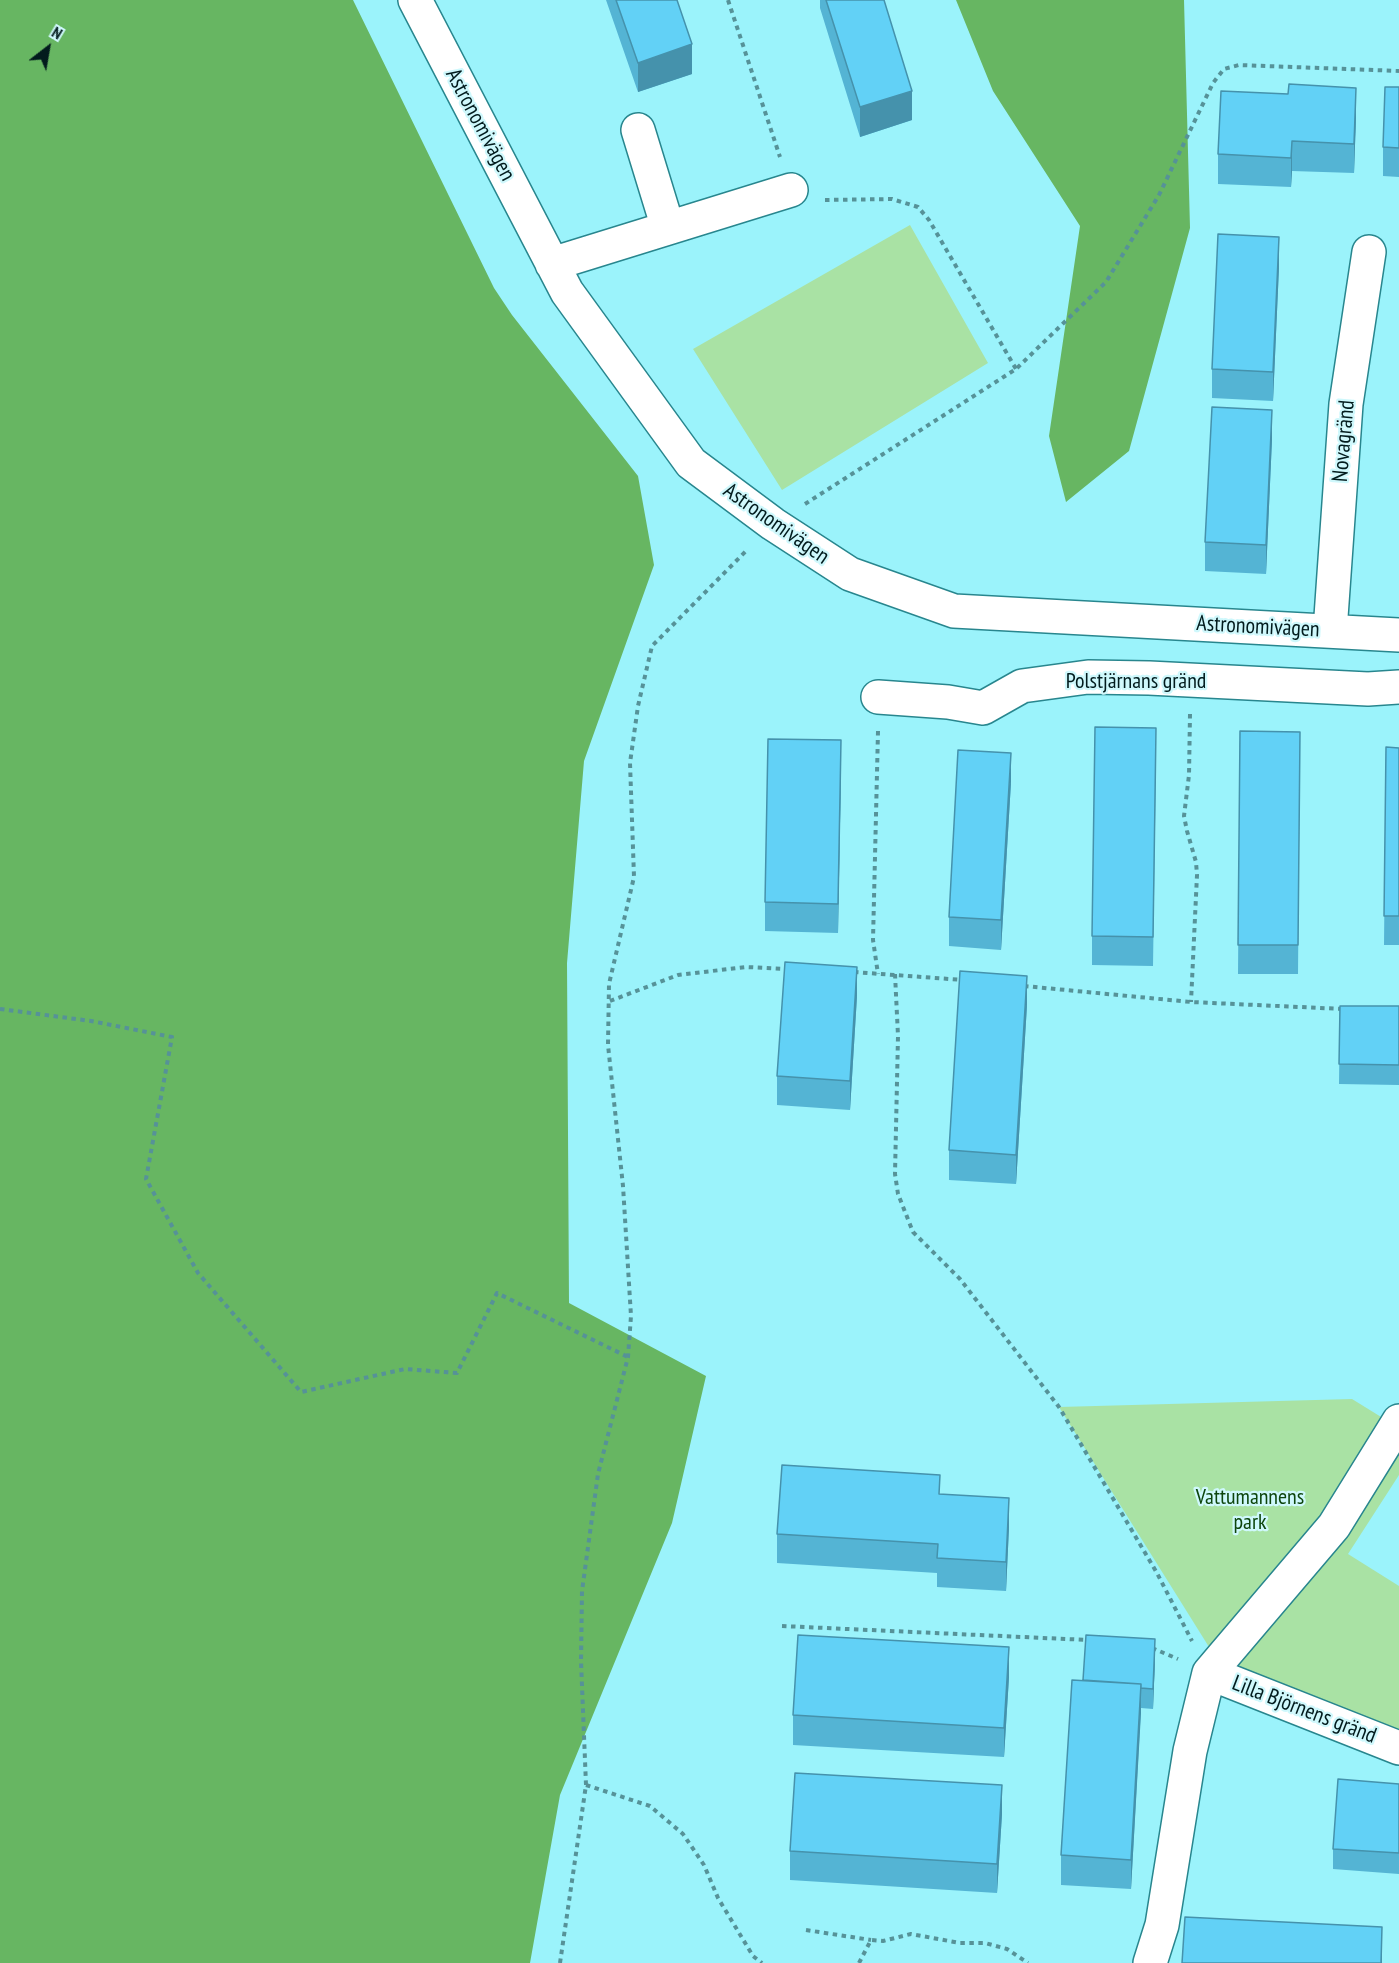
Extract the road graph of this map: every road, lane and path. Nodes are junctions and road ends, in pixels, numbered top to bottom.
1 (415, 0) edge
2 (728, 0) edge
3 (1399, 71) edge
4 (638, 130) dead end
5 (793, 195) junction
6 (668, 228) junction
7 (1369, 252) dead end
8 (552, 264) junction
9 (1016, 369) junction
10 (773, 524) junction
11 (1330, 632) junction
12 (1399, 635) edge
13 (1190, 680) junction
14 (1399, 687) edge
15 (878, 697) joint
16 (794, 970) edge
17 (848, 971) edge
18 (878, 974) junction
19 (895, 974) junction
20 (966, 980) edge
21 (1014, 985) edge
22 (610, 1001) junction
23 (1191, 1002) junction
24 (0, 1008) edge
25 (1354, 1010) edge
26 (628, 1357) junction
27 (1399, 1421) edge
28 (782, 1626) dead end
29 (1097, 1640) edge
30 (1150, 1647) edge
31 (1209, 1673) junction
32 (1399, 1748) edge
33 (586, 1785) junction
34 (806, 1930) dead end
35 (871, 1940) junction
36 (560, 1963) edge
37 (762, 1963) edge
38 (859, 1963) edge
39 (1028, 1963) edge
40 (1150, 1963) edge

1 - 8 street, Astronomivägen
2 - 5 path
3 - 9 path
4 - 6 street
5 - 6 street
5 - 9 path
6 - 8 street
7 - 11 street, Novagränd
8 - 10 street, Astronomivägen
9 - 10 path
10 - 11 street, Astronomivägen
10 - 22 path
11 - 12 street, Astronomivägen
13 - 14 street, Polstjärnans gränd
13 - 15 street, Polstjärnans gränd
13 - 23 path
15 - 18 path
16 - 22 path
17 - 18 path
18 - 19 path
19 - 20 path
19 - 31 path
21 - 23 path
22 - 26 path
23 - 25 path
24 - 26 path
26 - 33 path
27 - 31 street
28 - 29 path
30 - 31 path
31 - 32 street, Lilla Björnens gränd
31 - 40 street
33 - 36 path
33 - 37 path
34 - 35 path
35 - 38 path
35 - 39 path

